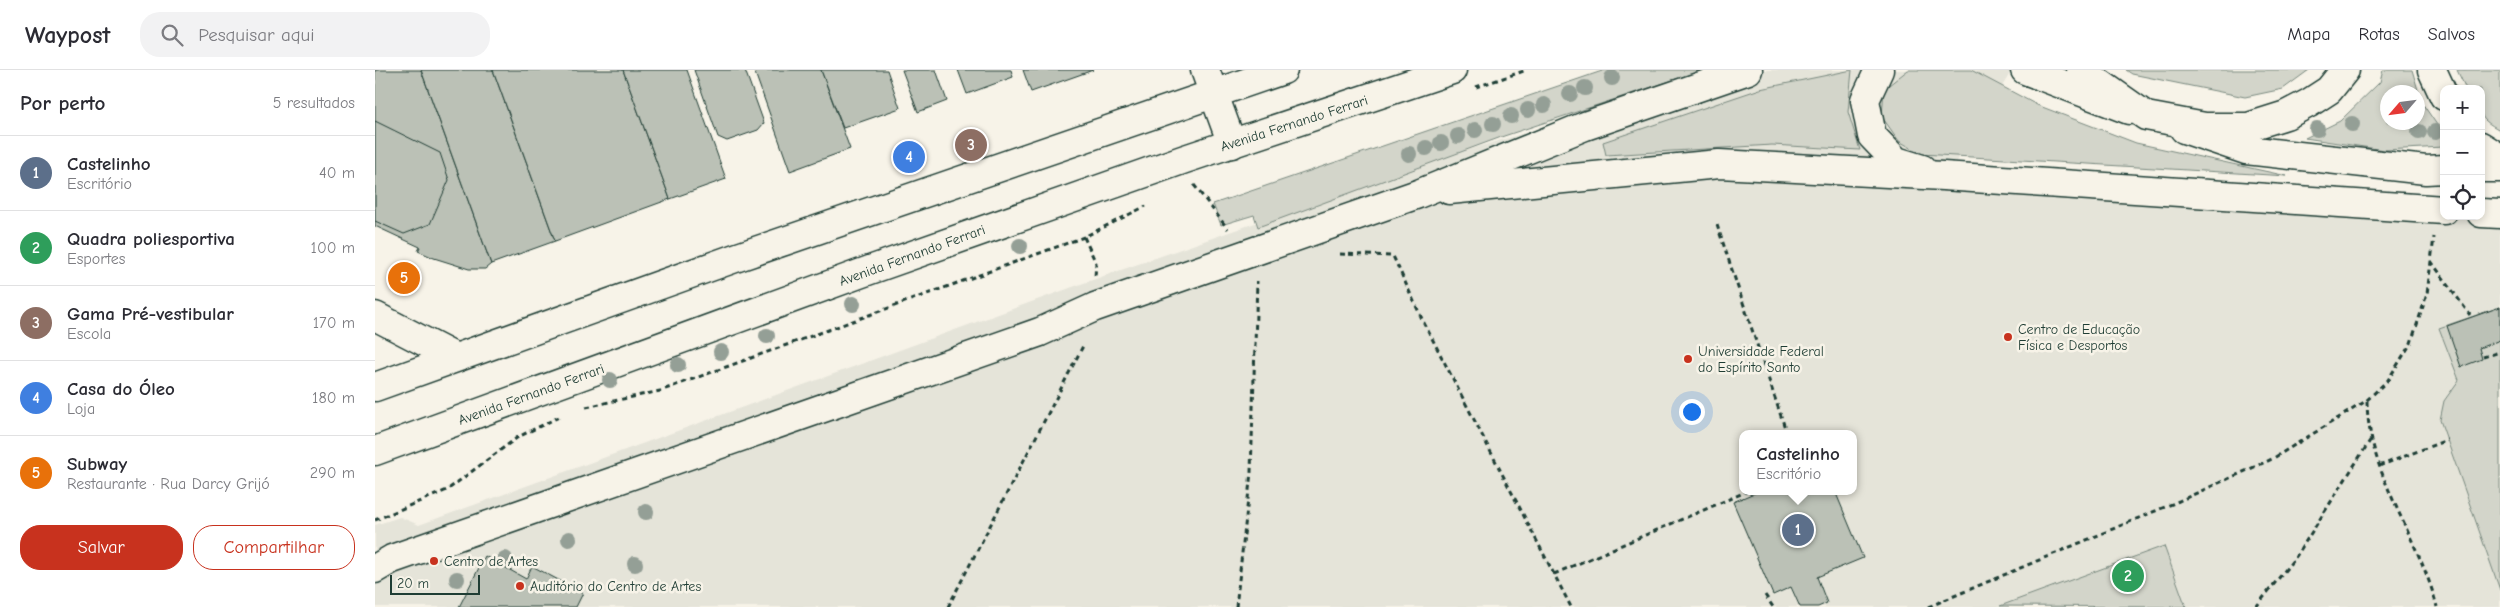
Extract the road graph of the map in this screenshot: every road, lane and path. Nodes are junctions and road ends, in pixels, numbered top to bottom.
1 (1283, 70) edge
2 (1452, 70) edge
3 (1527, 70) edge
4 (1748, 70) edge
5 (1879, 70) edge
6 (2025, 70) edge
7 (2081, 70) edge
8 (2345, 70) edge
9 (2432, 70) edge
10 (1210, 82) edge
11 (2440, 87) edge
12 (1472, 88) dead end
13 (2146, 116) junction
14 (1232, 144) junction
15 (2485, 149) edge
16 (2500, 158) edge
17 (2485, 168) edge
18 (2500, 168) edge
19 (2440, 169) edge
20 (1943, 176) junction
21 (1201, 179) dead end
22 (1418, 194) junction
23 (1151, 203) dead end
24 (2440, 209) edge
25 (2485, 213) edge
26 (2440, 214) edge
27 (2500, 214) edge
28 (1717, 225) dead end
29 (1084, 237) junction
30 (1250, 254) junction
31 (1339, 254) dead end
32 (2431, 261) junction
33 (1095, 307) junction
34 (2470, 315) dead end
35 (375, 316) edge
36 (2500, 352) edge
37 (455, 357) junction
38 (2483, 358) dead end
39 (375, 387) edge
40 (2367, 401) junction
41 (585, 407) dead end
42 (567, 414) dead end
43 (1786, 430) edge
44 (2371, 438) junction
45 (2447, 440) dead end
46 (401, 442) junction
47 (375, 451) edge
48 (375, 460) edge
49 (2379, 466) junction
50 (1739, 495) edge
51 (375, 520) edge
52 (381, 563) edge
53 (1554, 574) junction
54 (1765, 595) dead end
55 (948, 607) edge
56 (1235, 607) edge
57 (1571, 607) edge
58 (1773, 607) edge
59 (1927, 607) edge
60 (2256, 607) edge
61 (2437, 607) edge

1 - 10 street
2 - 14 street, Avenida Fernando Ferrari
3 - 12 path
4 - 22 street
5 - 20 street
6 - 13 street
7 - 13 street
8 - 13 street
9 - 11 street
10 - 14 street
10 - 37 street
13 - 19 street
14 - 46 street, Avenida Fernando Ferrari
15 - 16 street
17 - 18 street
20 - 22 street
20 - 24 street
21 - 30 path
22 - 30 street
23 - 29 path
25 - 27 street
26 - 32 path
28 - 43 path
29 - 33 path
29 - 41 path
30 - 33 street
30 - 56 path
31 - 53 path
32 - 34 path
32 - 40 path
33 - 52 street
33 - 55 path
35 - 37 street
36 - 38 path
37 - 39 street
40 - 44 path
40 - 59 path
42 - 51 path
44 - 49 path
44 - 60 path
45 - 49 path
46 - 47 street, Avenida Fernando Ferrari
46 - 48 street
49 - 61 path
50 - 53 path
53 - 57 path
54 - 58 path

